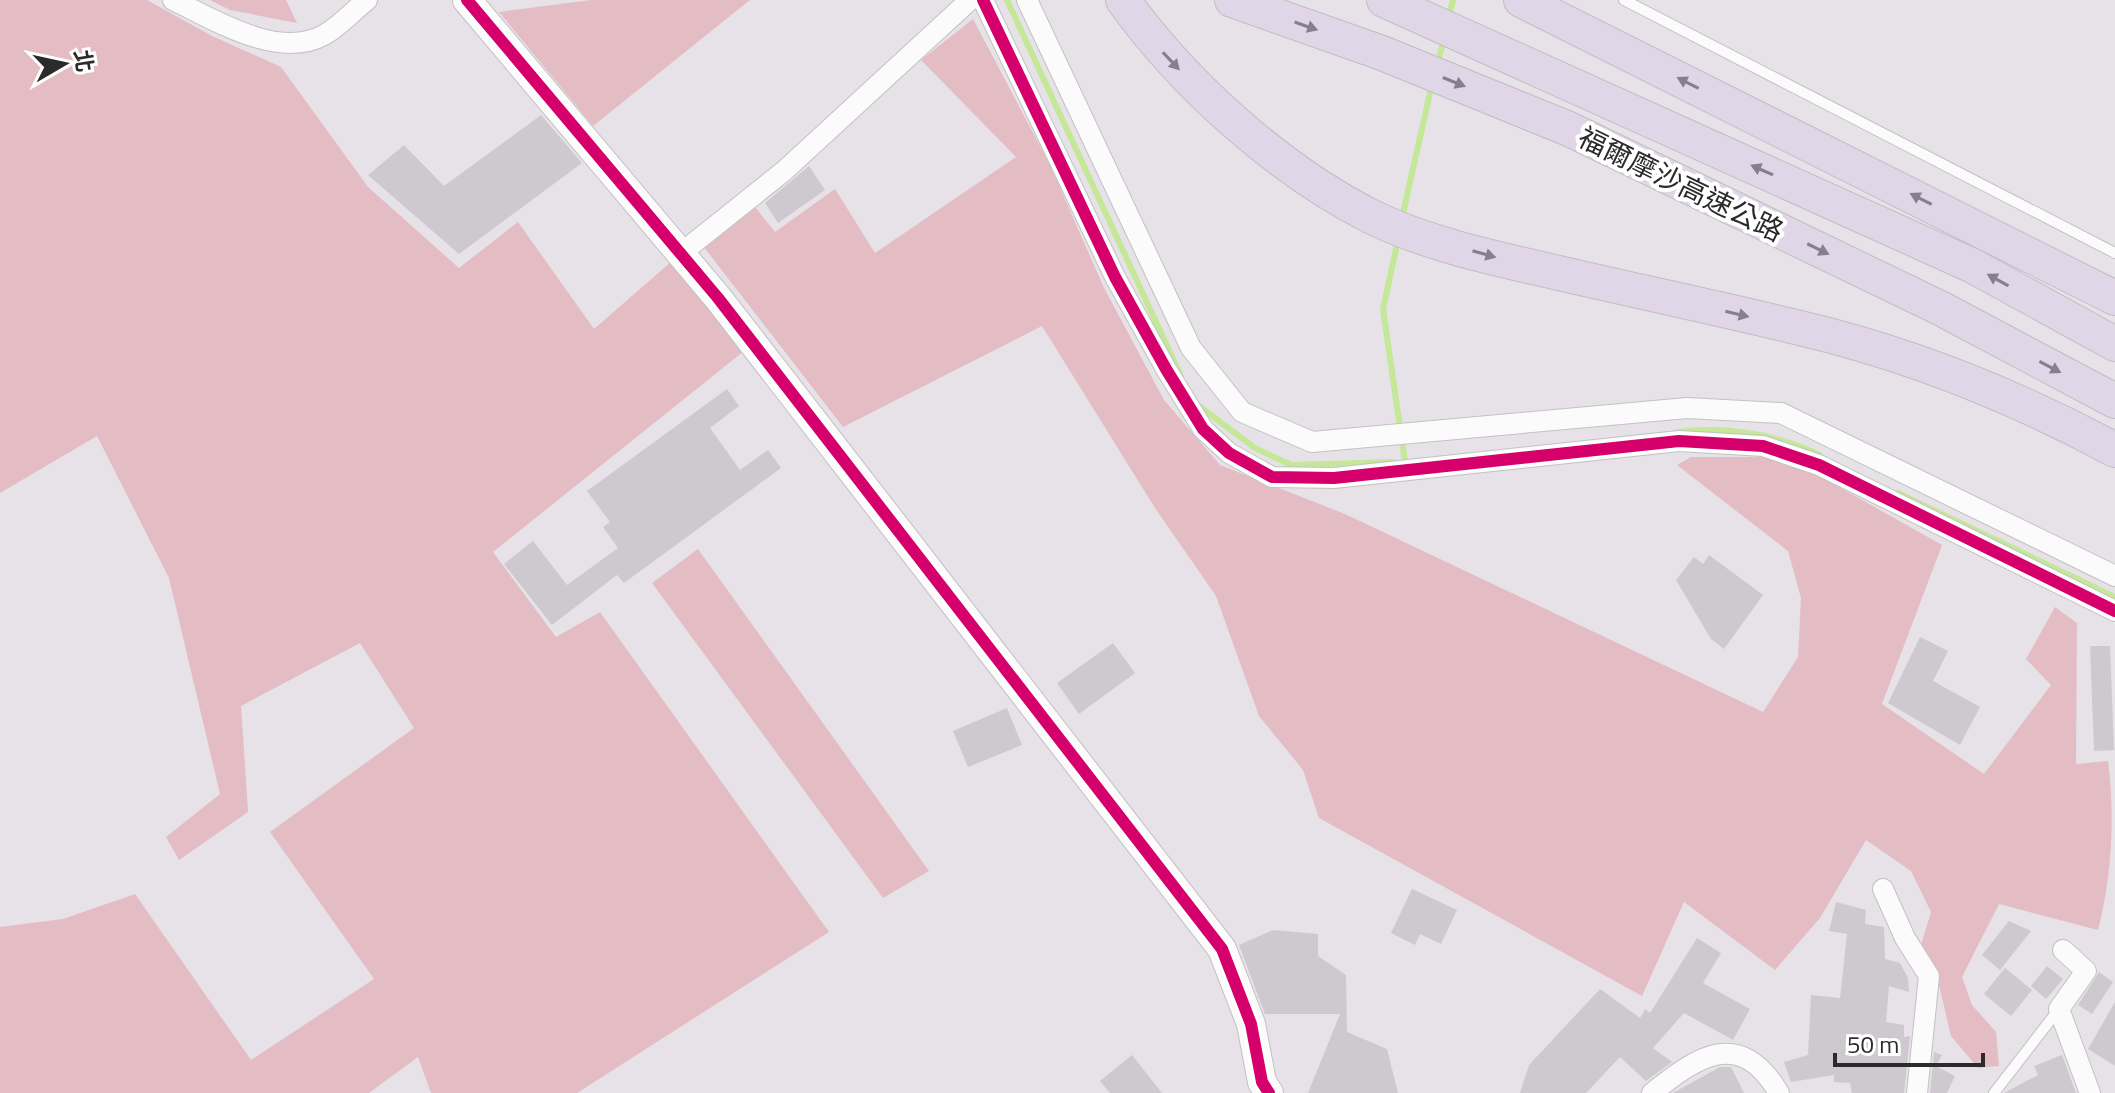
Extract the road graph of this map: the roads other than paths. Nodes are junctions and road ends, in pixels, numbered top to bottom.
1 (173, 0) edge
2 (367, 0) edge
3 (467, 0) edge
4 (970, 0) edge
5 (983, 0) edge
6 (1027, 0) edge
7 (1123, 0) edge
8 (1232, 0) edge
9 (1521, 0) edge
10 (1624, 0) edge
11 (1388, 2) edge
12 (2115, 253) edge
13 (680, 254) junction
14 (2115, 298) edge
15 (2115, 344) edge
16 (2115, 401) edge
17 (2115, 450) edge
18 (2115, 576) edge
19 (2115, 611) edge
20 (1883, 889) dead end
21 (2063, 950) dead end
22 (2059, 1009) junction
23 (1269, 1093) edge
24 (1652, 1093) edge
25 (1779, 1093) edge
26 (1917, 1093) edge
27 (1994, 1093) edge
28 (2090, 1093) edge

1 - 2 street
3 - 13 street
4 - 13 street
5 - 19 street
6 - 18 street
7 -> 17 highway
8 -> 16 highway, 福爾摩沙高速公路
14 -> 9 highway
10 - 12 lane
15 -> 11 highway, 福爾摩沙高速公路
13 - 23 street
20 - 26 street
21 - 22 street
22 - 27 lane
22 - 28 street
24 - 25 street

